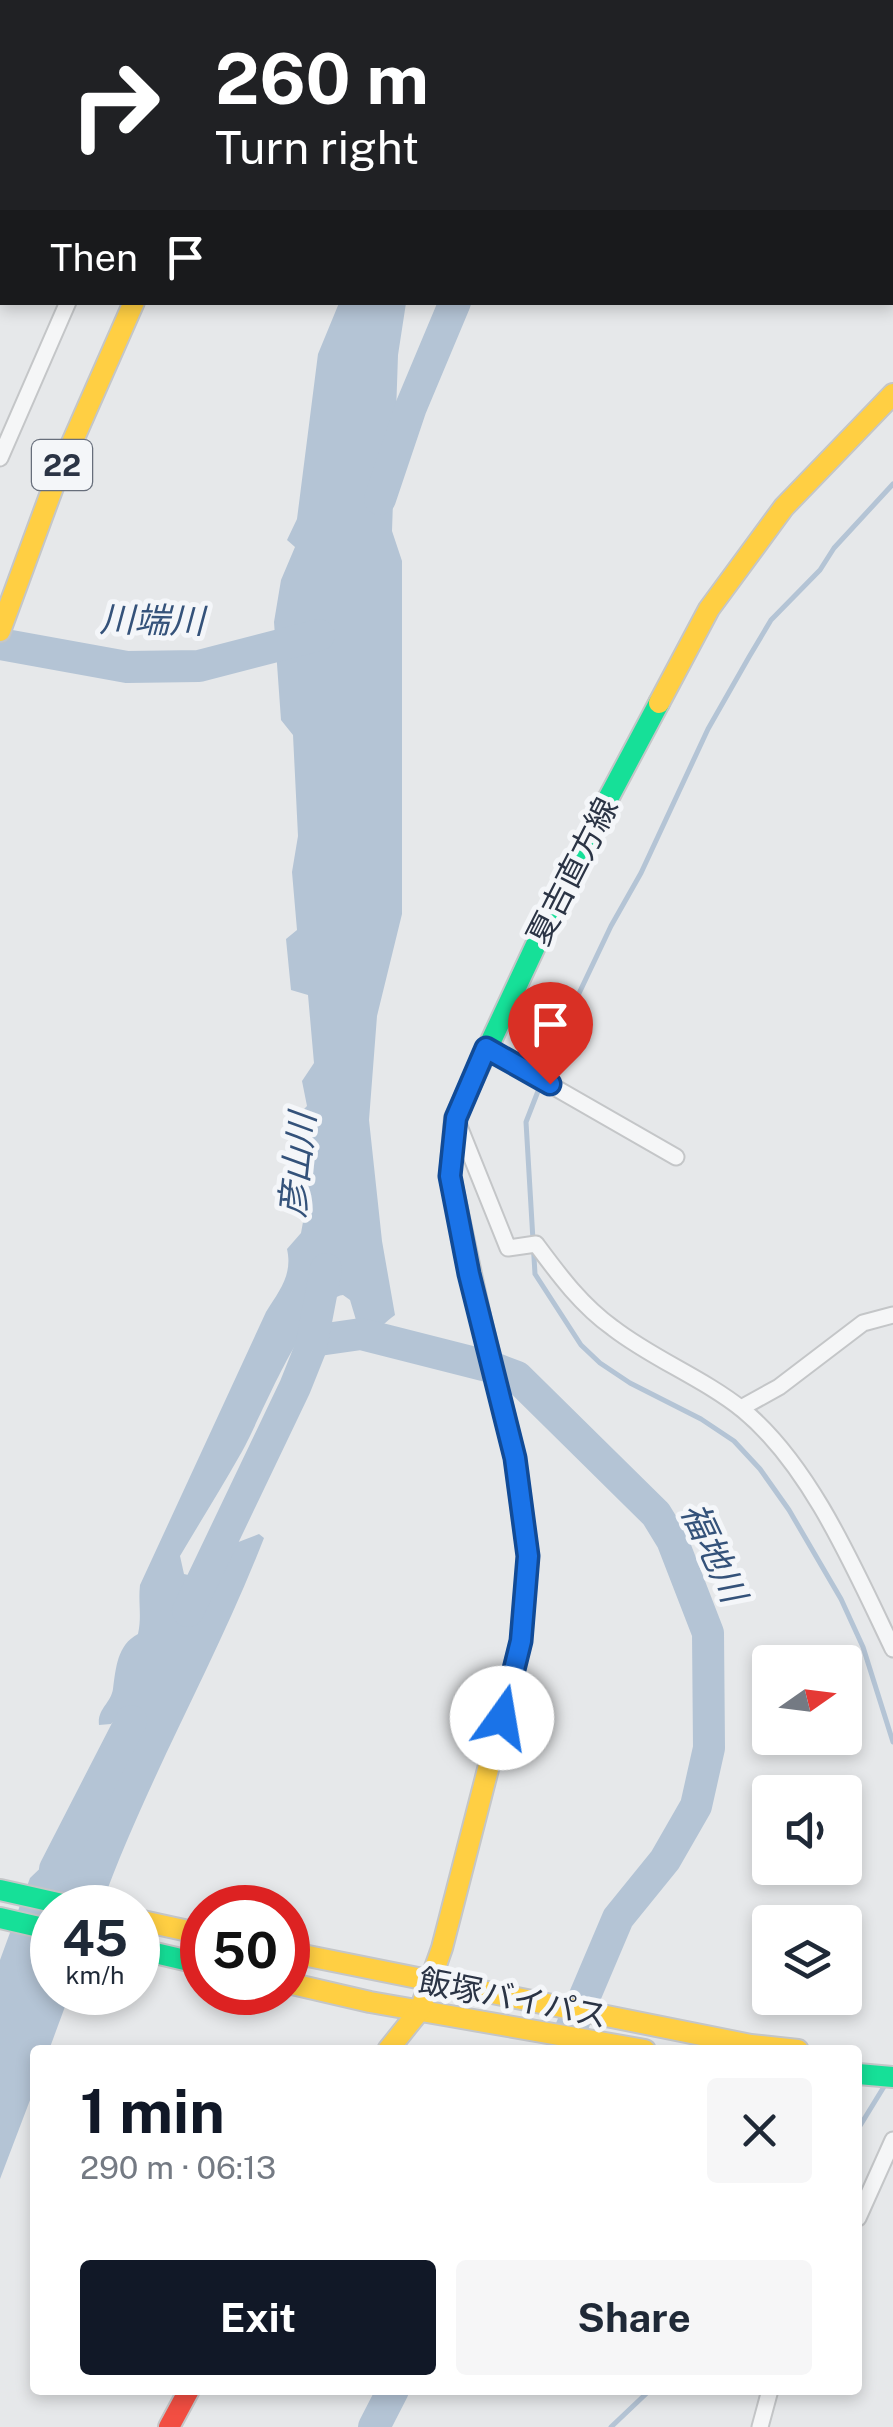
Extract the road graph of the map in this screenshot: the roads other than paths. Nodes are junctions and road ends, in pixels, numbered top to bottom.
1 (67, 305) edge
2 (133, 305) edge
3 (893, 394) edge
4 (0, 458) edge
5 (0, 631) edge
6 (486, 1048) junction
7 (456, 1118) junction
8 (676, 1157) dead end
9 (893, 1316) edge
10 (741, 1408) junction
11 (893, 1649) edge
12 (0, 1890) edge
13 (30, 1897) edge
14 (0, 1918) edge
15 (30, 1925) edge
16 (310, 1957) edge
17 (432, 1980) junction
18 (310, 1988) edge
19 (420, 2010) junction
20 (392, 2045) edge
21 (613, 2045) edge
22 (751, 2045) edge
23 (862, 2056) edge
24 (893, 2059) edge
25 (862, 2074) edge
26 (893, 2077) edge
27 (893, 2140) edge
28 (862, 2209) edge
29 (186, 2395) edge
30 (769, 2395) edge
31 (169, 2427) edge
32 (760, 2427) edge

1 - 4 street
2 - 5 main road, 22
3 - 6 main road, 夏吉直方線
6 - 7 main road, 夏吉直方線
6 - 8 street
7 - 10 street
7 - 17 main road, 夏吉直方線
9 - 10 street
10 - 11 street
12 - 13 main road
14 - 15 main road
16 - 17 main road, 飯塚バイパス
17 - 19 main road, 夏吉直方線
17 - 22 main road, 飯塚バイパス
18 - 19 main road
19 - 20 main road, 夏吉直方線
19 - 21 main road
23 - 24 main road
25 - 26 main road
27 - 28 street
29 - 31 main road
30 - 32 street

